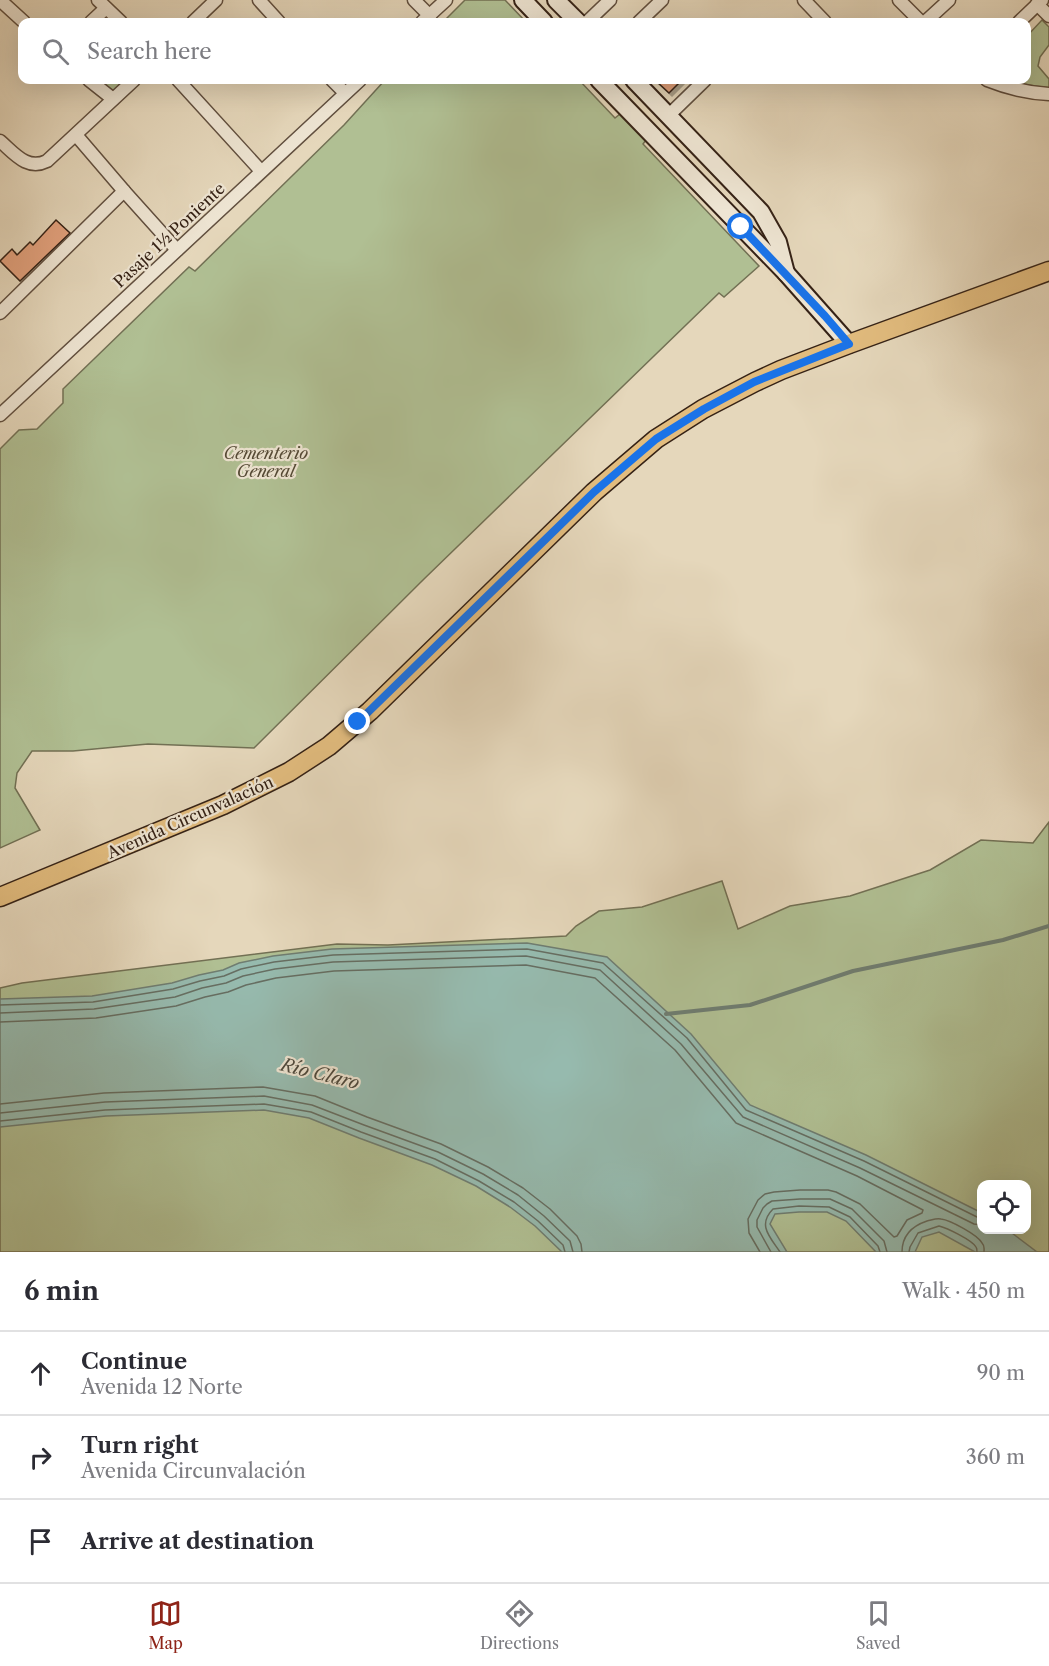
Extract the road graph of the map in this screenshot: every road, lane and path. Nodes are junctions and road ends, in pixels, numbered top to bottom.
1 (0, 0) edge
2 (216, 0) edge
3 (259, 0) edge
4 (414, 0) edge
5 (446, 0) edge
6 (523, 0) edge
7 (556, 0) edge
8 (610, 0) edge
9 (662, 0) edge
10 (804, 0) edge
11 (899, 0) edge
12 (949, 0) edge
13 (1040, 2) edge
14 (102, 4) edge
15 (1049, 16) edge
16 (20, 18) edge
17 (93, 18) edge
18 (117, 18) edge
19 (197, 18) edge
20 (275, 18) edge
21 (425, 18) edge
22 (427, 18) edge
23 (540, 18) edge
24 (574, 18) edge
25 (592, 18) edge
26 (643, 18) edge
27 (816, 18) edge
28 (915, 18) edge
29 (922, 18) edge
30 (1023, 18) edge
31 (95, 84) edge
32 (130, 84) edge
33 (182, 84) edge
34 (336, 84) edge
35 (355, 84) edge
36 (603, 84) edge
37 (638, 84) edge
38 (701, 84) edge
39 (998, 84) edge
40 (345, 93) junction
41 (1049, 94) edge
42 (113, 99) junction
43 (669, 115) junction
44 (76, 135) junction
45 (0, 141) edge
46 (700, 147) junction
47 (681, 165) junction
48 (261, 171) junction
49 (124, 191) junction
50 (177, 250) junction
51 (1049, 271) edge
52 (786, 273) junction
53 (0, 313) edge
54 (849, 344) junction
55 (0, 415) edge
56 (0, 897) edge

1 - 16 street
2 - 19 street
3 - 20 street
4 - 21 street
5 - 22 street
6 - 23 main road
7 - 24 main road
8 - 25 street
9 - 26 street
10 - 27 street
11 - 28 street
12 - 29 street
13 - 15 street
13 - 30 street
14 - 17 street
14 - 18 street
31 - 42 street
32 - 42 street
33 - 48 street
34 - 40 street
35 - 40 street, Pasaje 1½ Poniente
36 - 47 main road
37 - 43 main road
38 - 43 street
39 - 41 street
40 - 48 street, Pasaje 1½ Poniente
42 - 44 street
43 - 46 main road
44 - 45 street
44 - 49 street
46 - 47 main road
46 - 52 main road
47 - 52 main road
48 - 50 street, Pasaje 1½ Poniente
49 - 50 street
49 - 53 street
50 - 55 street, Pasaje 1½ Poniente
51 - 54 main road, Avenida Circunvalación
52 - 54 main road
54 - 56 main road, Avenida Circunvalación

